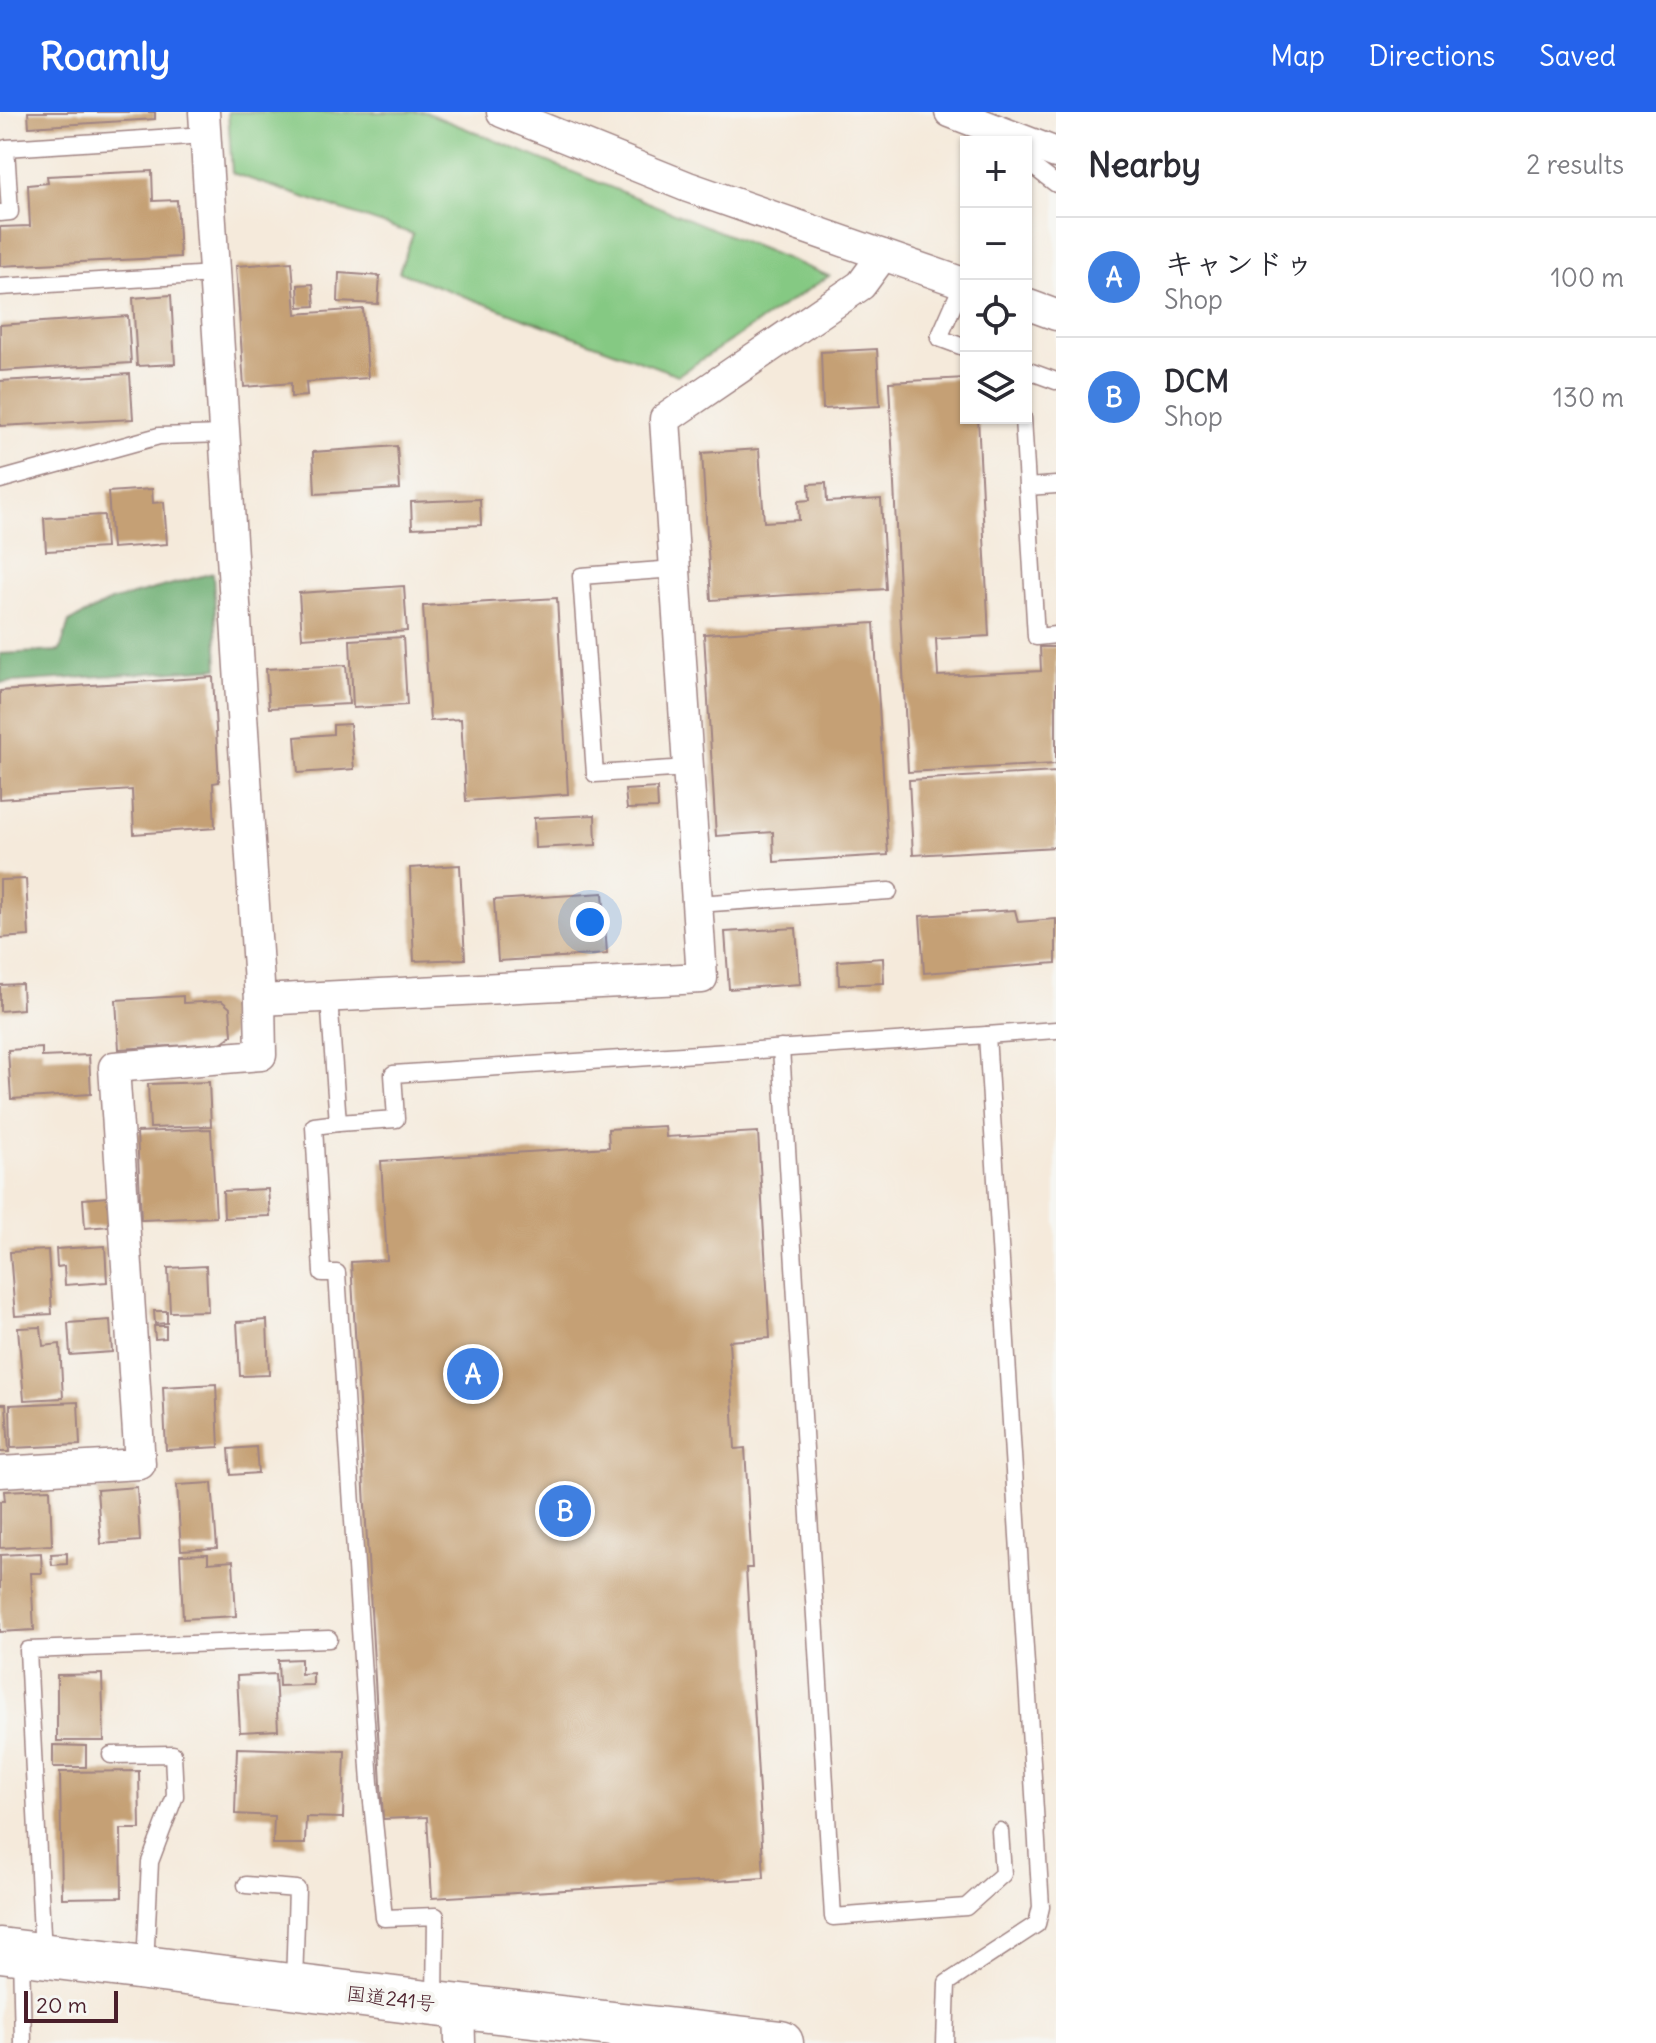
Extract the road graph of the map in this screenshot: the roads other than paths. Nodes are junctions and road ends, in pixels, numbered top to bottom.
1 (502, 112) edge
2 (950, 112) edge
3 (204, 124) edge
4 (1006, 136) edge
5 (1032, 146) edge
6 (1056, 153) edge
7 (1032, 166) edge
8 (1056, 184) edge
9 (0, 213) edge
10 (883, 255) junction
11 (214, 274) junction
12 (960, 281) edge
13 (0, 287) edge
14 (960, 294) edge
15 (1032, 306) edge
16 (1056, 315) edge
17 (960, 346) edge
18 (1032, 372) edge
19 (1056, 381) edge
20 (1023, 424) edge
21 (224, 434) junction
22 (0, 480) edge
23 (1056, 485) edge
24 (1027, 487) junction
25 (675, 569) junction
26 (1056, 635) edge
27 (688, 768) junction
28 (889, 891) dead end
29 (697, 904) junction
30 (329, 997) junction
31 (260, 1000) junction
32 (1056, 1030) edge
33 (987, 1035) junction
34 (781, 1048) junction
35 (338, 1123) junction
36 (0, 1472) edge
37 (329, 1639) dead end
38 (111, 1755) dead end
39 (1000, 1831) dead end
40 (246, 1885) dead end
41 (1049, 1906) edge
42 (21, 1953) edge
43 (145, 1968) junction
44 (294, 1986) junction
45 (451, 2018) edge
46 (735, 2040) edge
47 (23, 2043) edge
48 (781, 2043) edge
49 (945, 2043) edge

1 - 10 street
2 - 4 street
3 - 9 lane
3 - 11 street
5 - 6 street
7 - 8 lane
10 - 12 street
10 - 25 street
11 - 13 lane
11 - 21 street
14 - 17 lane
15 - 16 street
18 - 19 lane
20 - 24 lane
21 - 22 lane
21 - 31 street
23 - 24 lane
24 - 26 lane
25 - 27 street
25 - 27 lane
27 - 29 street
28 - 29 lane
29 - 30 street
30 - 31 street
30 - 35 lane
31 - 36 street
32 - 33 lane
33 - 34 lane
33 - 41 lane
34 - 35 lane
34 - 39 lane
35 - 45 lane
37 - 42 lane
38 - 43 lane
40 - 44 lane
41 - 49 lane
42 - 43 highway, 国道241号
42 - 47 lane
43 - 44 highway, 国道241号
44 - 45 highway, 国道241号
45 - 46 highway, 国道241号
46 - 48 highway, 国道241号

